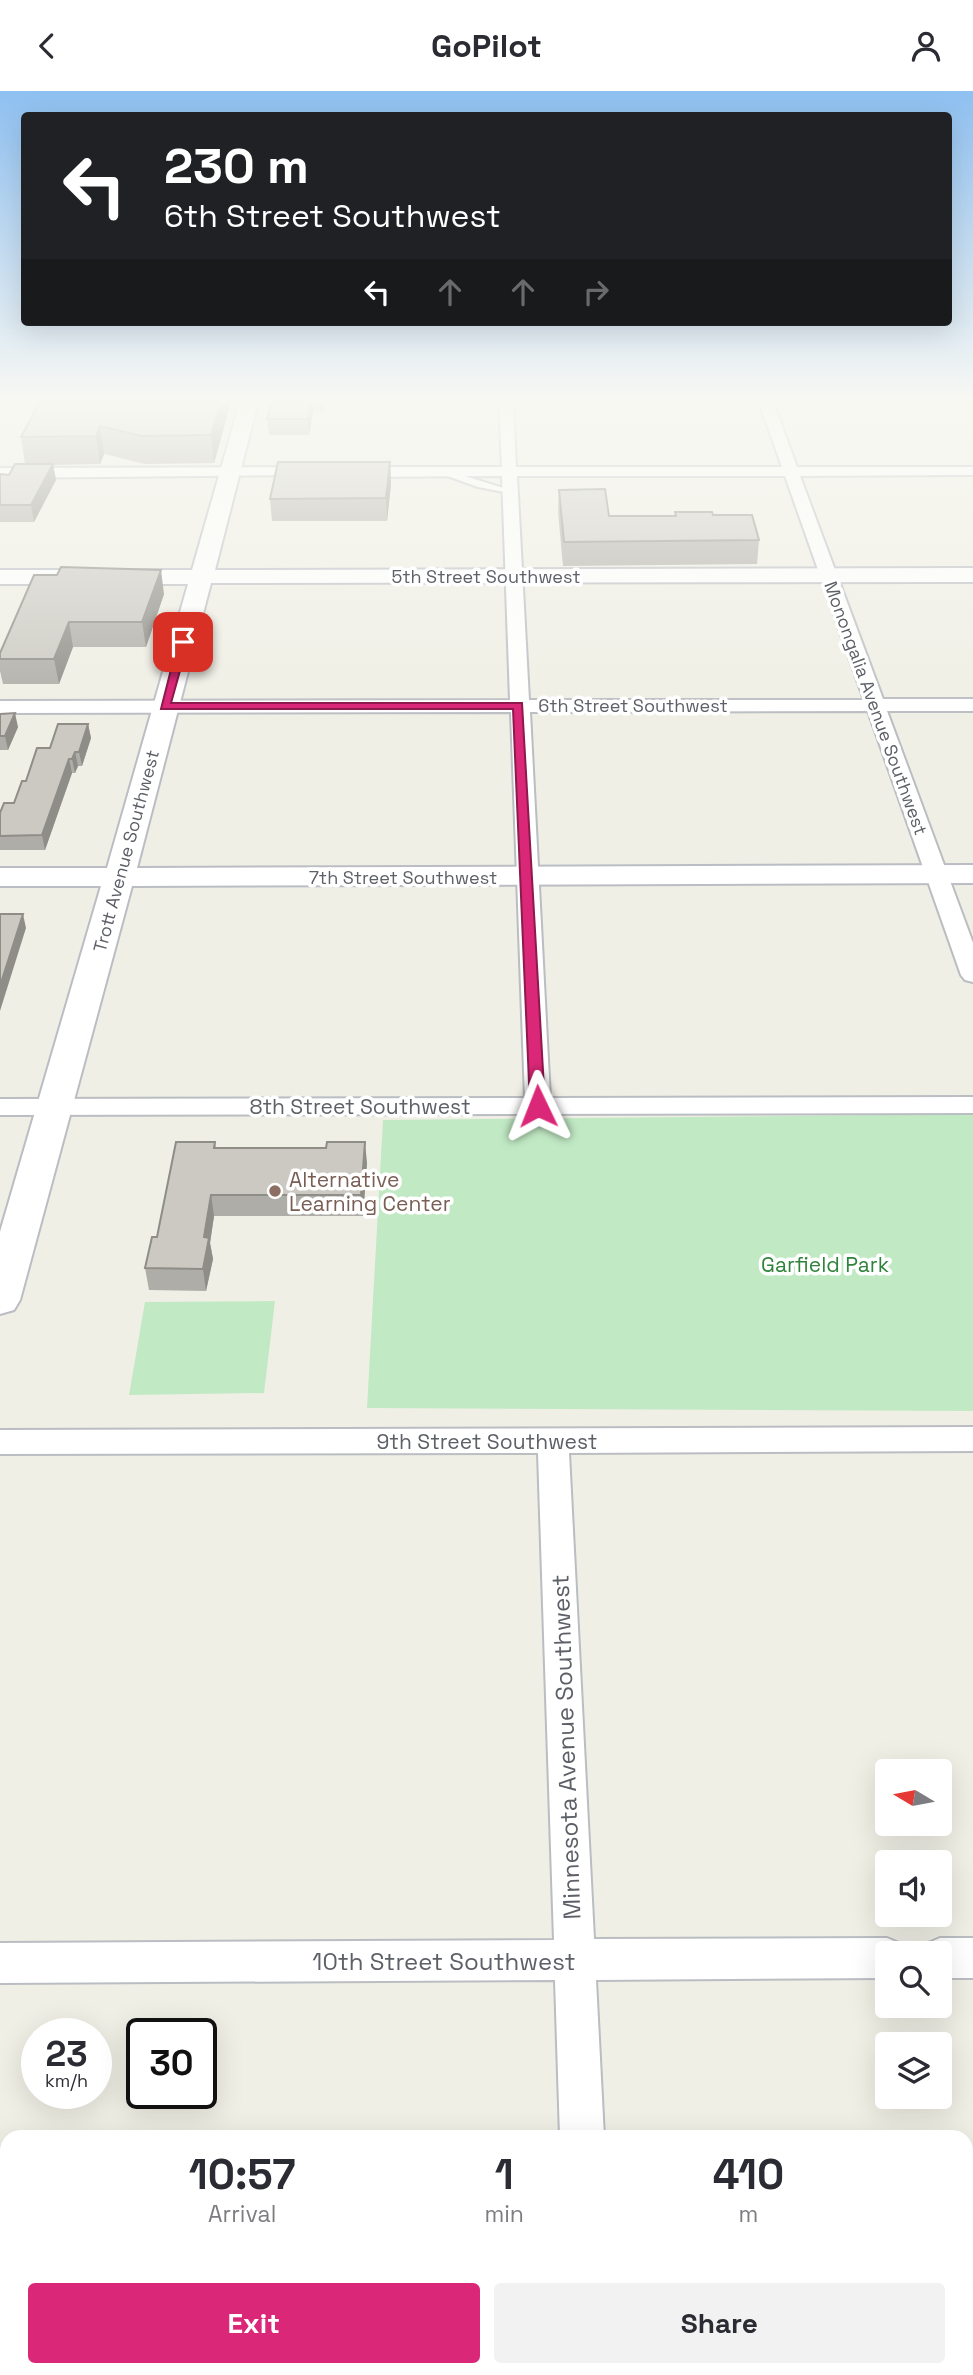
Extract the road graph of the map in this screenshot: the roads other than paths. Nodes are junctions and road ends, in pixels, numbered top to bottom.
1 (219, 509) edge
2 (510, 509) edge
3 (803, 509) edge
4 (827, 575) junction
5 (973, 575) edge
6 (201, 576) junction
7 (513, 576) junction
8 (0, 577) edge
9 (519, 705) junction
10 (874, 705) junction
11 (973, 705) edge
12 (0, 707) edge
13 (165, 707) junction
14 (936, 874) junction
15 (973, 874) edge
16 (0, 877) edge
17 (119, 877) junction
18 (529, 877) junction
19 (973, 975) edge
20 (973, 1105) edge
21 (538, 1106) junction
22 (0, 1107) edge
23 (54, 1107) junction
24 (0, 1300) edge
25 (973, 1439) edge
26 (553, 1441) junction
27 (0, 1442) edge
28 (875, 1958) edge
29 (952, 1958) edge
30 (973, 1958) edge
31 (575, 1960) junction
32 (0, 1963) edge
33 (582, 2130) edge

1 - 6 street, Trott Avenue Southwest
2 - 7 street
3 - 4 street, Monongalia Avenue Southwest
4 - 5 street, 5th Street Southwest
4 - 7 street, 5th Street Southwest
4 - 10 street, Monongalia Avenue Southwest
6 - 7 street, 5th Street Southwest
6 - 8 street, 5th Street Southwest
6 - 13 street, Trott Avenue Southwest
7 - 9 street
9 - 10 street, 6th Street Southwest
9 - 13 street, 6th Street Southwest
9 - 18 street
10 - 11 street, 6th Street Southwest
10 - 14 street, Monongalia Avenue Southwest
12 - 13 street, 6th Street Southwest
13 - 17 street, Trott Avenue Southwest
14 - 15 street, 7th Street Southwest
14 - 18 street, 7th Street Southwest
14 - 19 street, Monongalia Avenue Southwest
16 - 17 street, 7th Street Southwest
17 - 18 street, 7th Street Southwest
17 - 23 street, Trott Avenue Southwest
18 - 21 street
20 - 21 street, 8th Street Southwest
21 - 23 street, 8th Street Southwest
22 - 23 street, 8th Street Southwest
23 - 24 street, Trott Avenue Southwest
25 - 26 street, 9th Street Southwest
26 - 27 street, 9th Street Southwest
26 - 31 street, Minnesota Avenue Southwest
28 - 31 street, 10th Street Southwest
29 - 30 street
31 - 32 street, 10th Street Southwest
31 - 33 street, Minnesota Avenue Southwest

